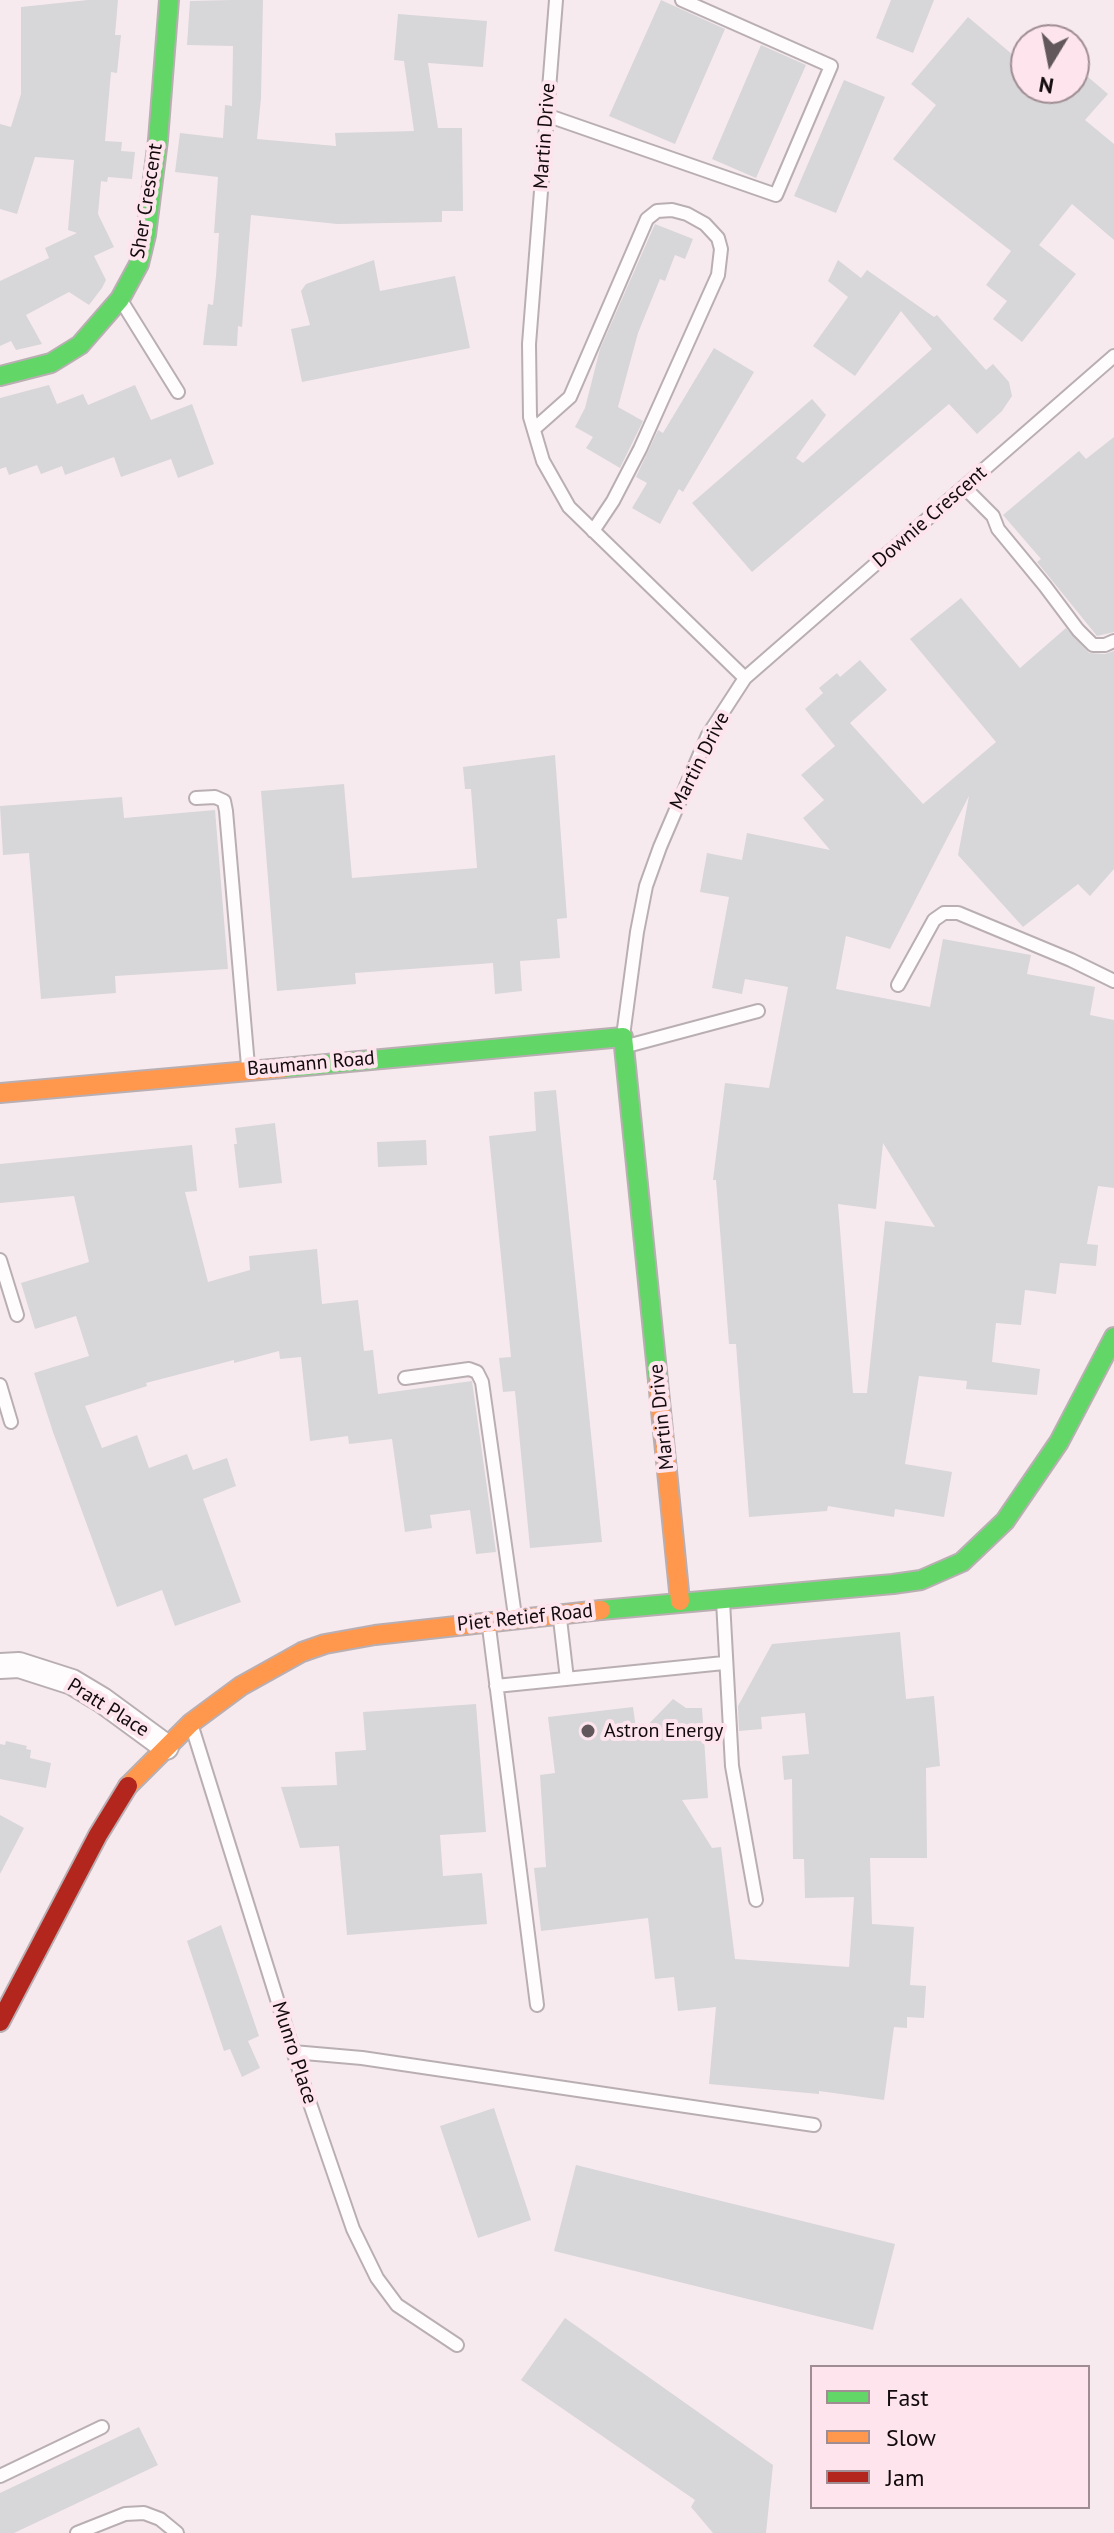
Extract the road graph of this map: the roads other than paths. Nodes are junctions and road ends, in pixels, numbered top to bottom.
1 (169, 0) edge
2 (556, 0) edge
3 (682, 0) edge
4 (546, 115) junction
5 (120, 299) junction
6 (1114, 356) edge
7 (0, 376) edge
8 (178, 392) dead end
9 (534, 429) junction
10 (964, 487) junction
11 (593, 531) junction
12 (1114, 641) edge
13 (745, 678) junction
14 (196, 798) dead end
15 (1114, 981) edge
16 (898, 985) dead end
17 (758, 1011) dead end
18 (624, 1042) junction
19 (248, 1069) junction
20 (0, 1093) edge
21 (0, 1260) edge
22 (17, 1315) dead end
23 (1114, 1337) edge
24 (405, 1378) dead end
25 (0, 1385) edge
26 (11, 1422) dead end
27 (723, 1598) junction
28 (680, 1601) junction
29 (560, 1615) junction
30 (515, 1619) junction
31 (488, 1623) junction
32 (724, 1663) junction
33 (0, 1666) edge
34 (567, 1679) junction
35 (496, 1686) junction
36 (191, 1723) junction
37 (166, 1747) junction
38 (756, 1900) dead end
39 (537, 2005) dead end
40 (0, 2022) edge
41 (293, 2052) junction
42 (814, 2125) dead end
43 (457, 2345) dead end
44 (102, 2427) dead end
45 (0, 2476) edge
46 (77, 2533) edge
47 (177, 2533) edge

1 - 5 street, Sher Crescent
2 - 4 lane, Martin Drive
3 - 4 lane
4 - 9 lane, Martin Drive
5 - 7 street, Sher Crescent
5 - 8 lane
6 - 10 lane, Downie Crescent
9 - 11 lane, Martin Drive
9 - 11 lane
10 - 12 lane
10 - 13 lane, Downie Crescent
11 - 13 lane, Martin Drive
13 - 18 lane, Martin Drive
14 - 19 lane
15 - 16 lane
17 - 18 lane
18 - 19 street, Baumann Road
18 - 28 street, Martin Drive
19 - 20 street, Baumann Road
21 - 22 lane
23 - 27 street, Piet Retief Road
24 - 30 lane
25 - 26 lane
27 - 28 street, Piet Retief Road
27 - 32 lane
28 - 29 street, Piet Retief Road
29 - 30 street, Piet Retief Road
29 - 34 lane
30 - 31 street, Piet Retief Road
31 - 35 lane
31 - 36 street, Piet Retief Road
32 - 34 lane
32 - 38 lane
33 - 37 street, Pratt Place
34 - 35 lane
35 - 39 lane
36 - 37 street, Piet Retief Road
36 - 41 lane, Munro Place
37 - 40 street, Piet Retief Road
41 - 42 lane
41 - 43 lane, Munro Place
44 - 45 lane
46 - 47 lane

